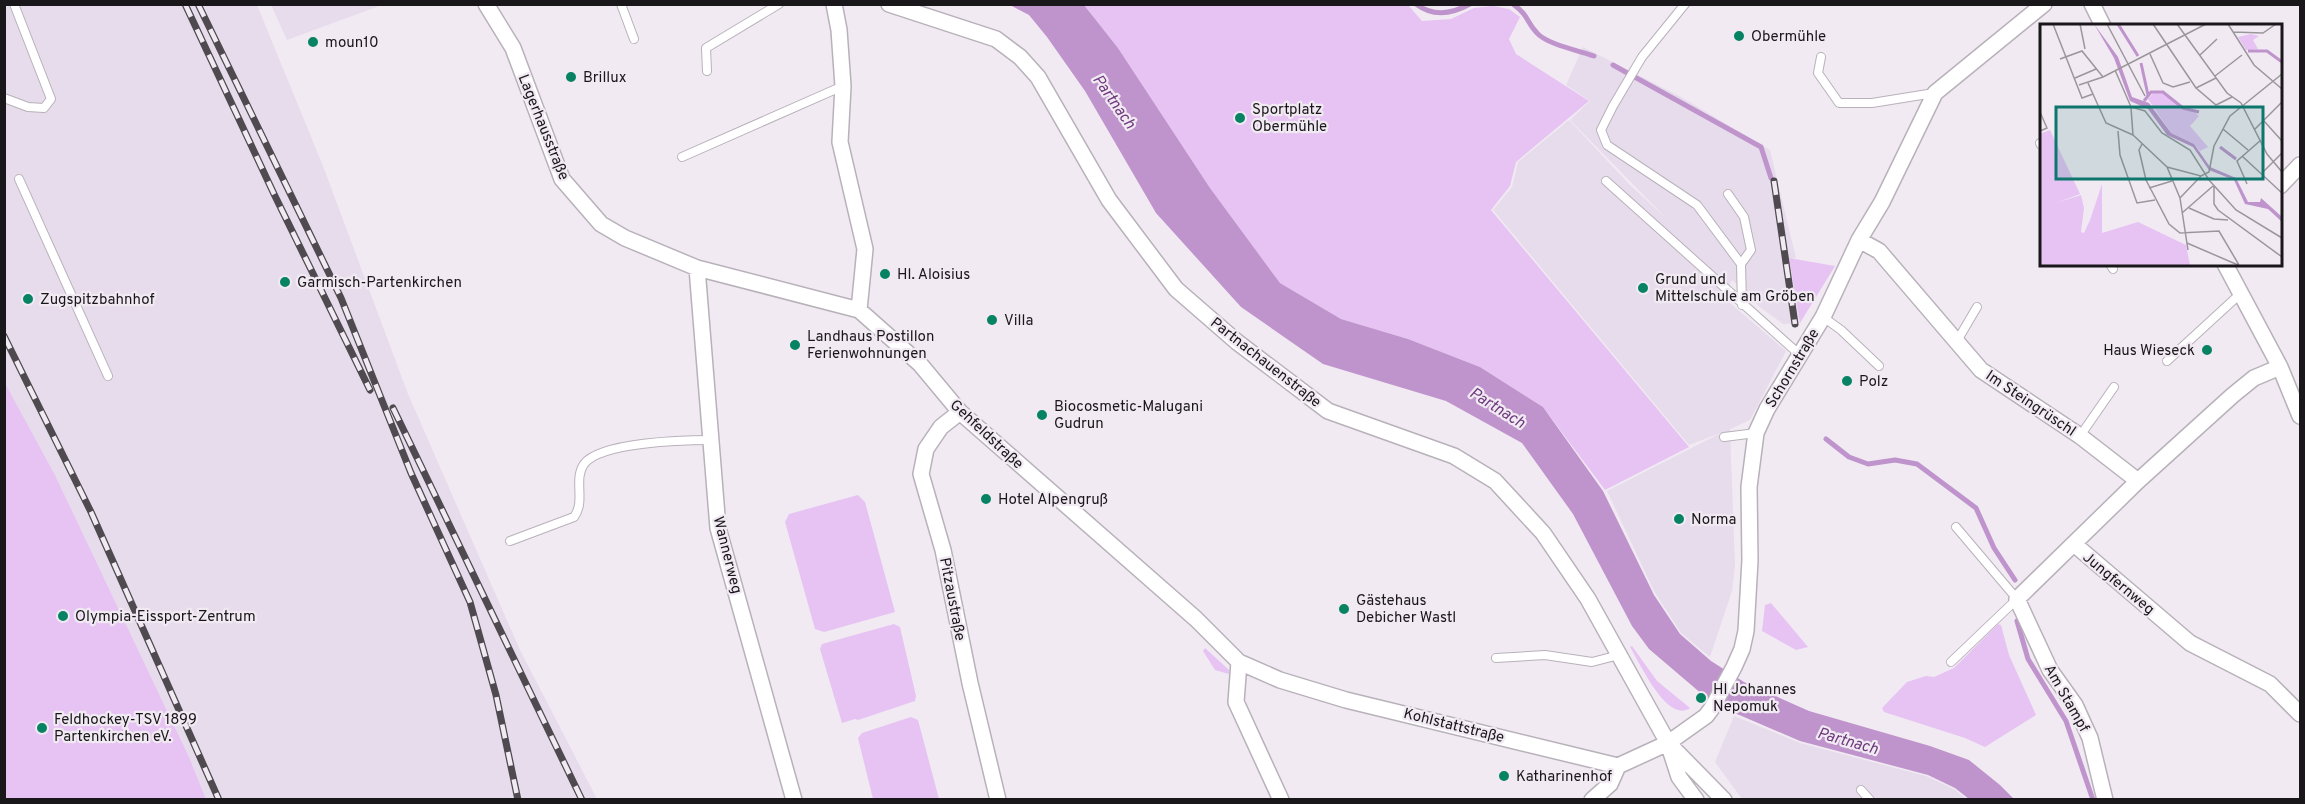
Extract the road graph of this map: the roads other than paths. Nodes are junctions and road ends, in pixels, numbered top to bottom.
1 (14, 4) edge
2 (486, 4) edge
3 (621, 4) edge
4 (779, 4) edge
5 (834, 4) edge
6 (889, 4) edge
7 (1685, 4) edge
8 (2044, 4) edge
9 (2092, 4) edge
10 (2102, 24) edge
11 (633, 39) dead end
12 (1821, 57) dead end
13 (707, 71) dead end
14 (843, 86) junction
15 (1935, 93) junction
16 (4, 98) edge
17 (682, 157) dead end
18 (2301, 165) edge
19 (19, 179) dead end
20 (1606, 181) dead end
21 (2281, 185) edge
22 (1728, 194) dead end
23 (1859, 240) junction
24 (1741, 264) junction
25 (2226, 266) edge
26 (697, 268) junction
27 (2240, 294) junction
28 (1742, 305) junction
29 (1977, 307) dead end
30 (859, 309) junction
31 (1823, 317) junction
32 (1957, 341) junction
33 (1800, 356) junction
34 (2167, 362) dead end
35 (1879, 366) dead end
36 (2280, 367) junction
37 (108, 376) dead end
38 (2114, 387) dead end
39 (960, 412) junction
40 (2301, 416) edge
41 (1756, 433) junction
42 (2080, 436) junction
43 (1724, 437) dead end
44 (711, 440) junction
45 (2138, 481) junction
46 (1956, 527) dead end
47 (510, 541) dead end
48 (2073, 544) junction
49 (2018, 600) junction
50 (1619, 655) junction
51 (1496, 658) dead end
52 (1951, 662) dead end
53 (1239, 663) junction
54 (2301, 714) edge
55 (1668, 743) junction
56 (1618, 766) junction
57 (1861, 790) dead end
58 (794, 800) edge
59 (998, 800) edge
60 (1281, 800) edge
61 (1592, 800) edge
62 (1696, 800) edge
63 (1724, 800) edge
64 (1870, 800) edge
65 (2105, 800) edge

1 - 16 lane
2 - 26 street, Lagerhausstraße
3 - 11 lane
4 - 13 lane
5 - 14 street
6 - 50 street, Partnachauenstraße
7 - 24 lane
8 - 15 street, Schornstraße
9 - 10 street
12 - 15 lane
14 - 17 lane
14 - 30 street
15 - 23 street, Schornstraße
18 - 21 street
19 - 37 lane
20 - 28 lane
22 - 24 lane
23 - 31 street, Schornstraße
23 - 32 street, Im Steingrüschl
24 - 28 lane
25 - 27 street
26 - 30 street, Lagerhausstraße
26 - 44 street, Wannerweg
27 - 34 lane
27 - 36 street
28 - 33 lane
29 - 32 lane
30 - 39 street, Gehfeldstraße
31 - 33 street, Schornstraße
31 - 35 lane
32 - 42 street, Im Steingrüschl
33 - 41 street, Schornstraße
36 - 40 street
36 - 45 street, Jungfernweg
38 - 42 lane
39 - 53 street, Gehfeldstraße
39 - 59 street, Pitzaustraße
41 - 43 lane
41 - 55 street, Schornstraße
42 - 45 street, Im Steingrüschl
44 - 47 lane
44 - 58 street, Wannerweg
45 - 48 street, Jungfernweg
46 - 49 lane
48 - 49 street
48 - 54 street, Jungfernweg
49 - 52 lane
49 - 65 street, Am Stampf
50 - 51 lane
50 - 55 street, Partnachauenstraße
53 - 56 street, Kohlstattstraße
53 - 60 street
55 - 56 street
55 - 62 street
55 - 63 street
56 - 61 street
57 - 64 lane

